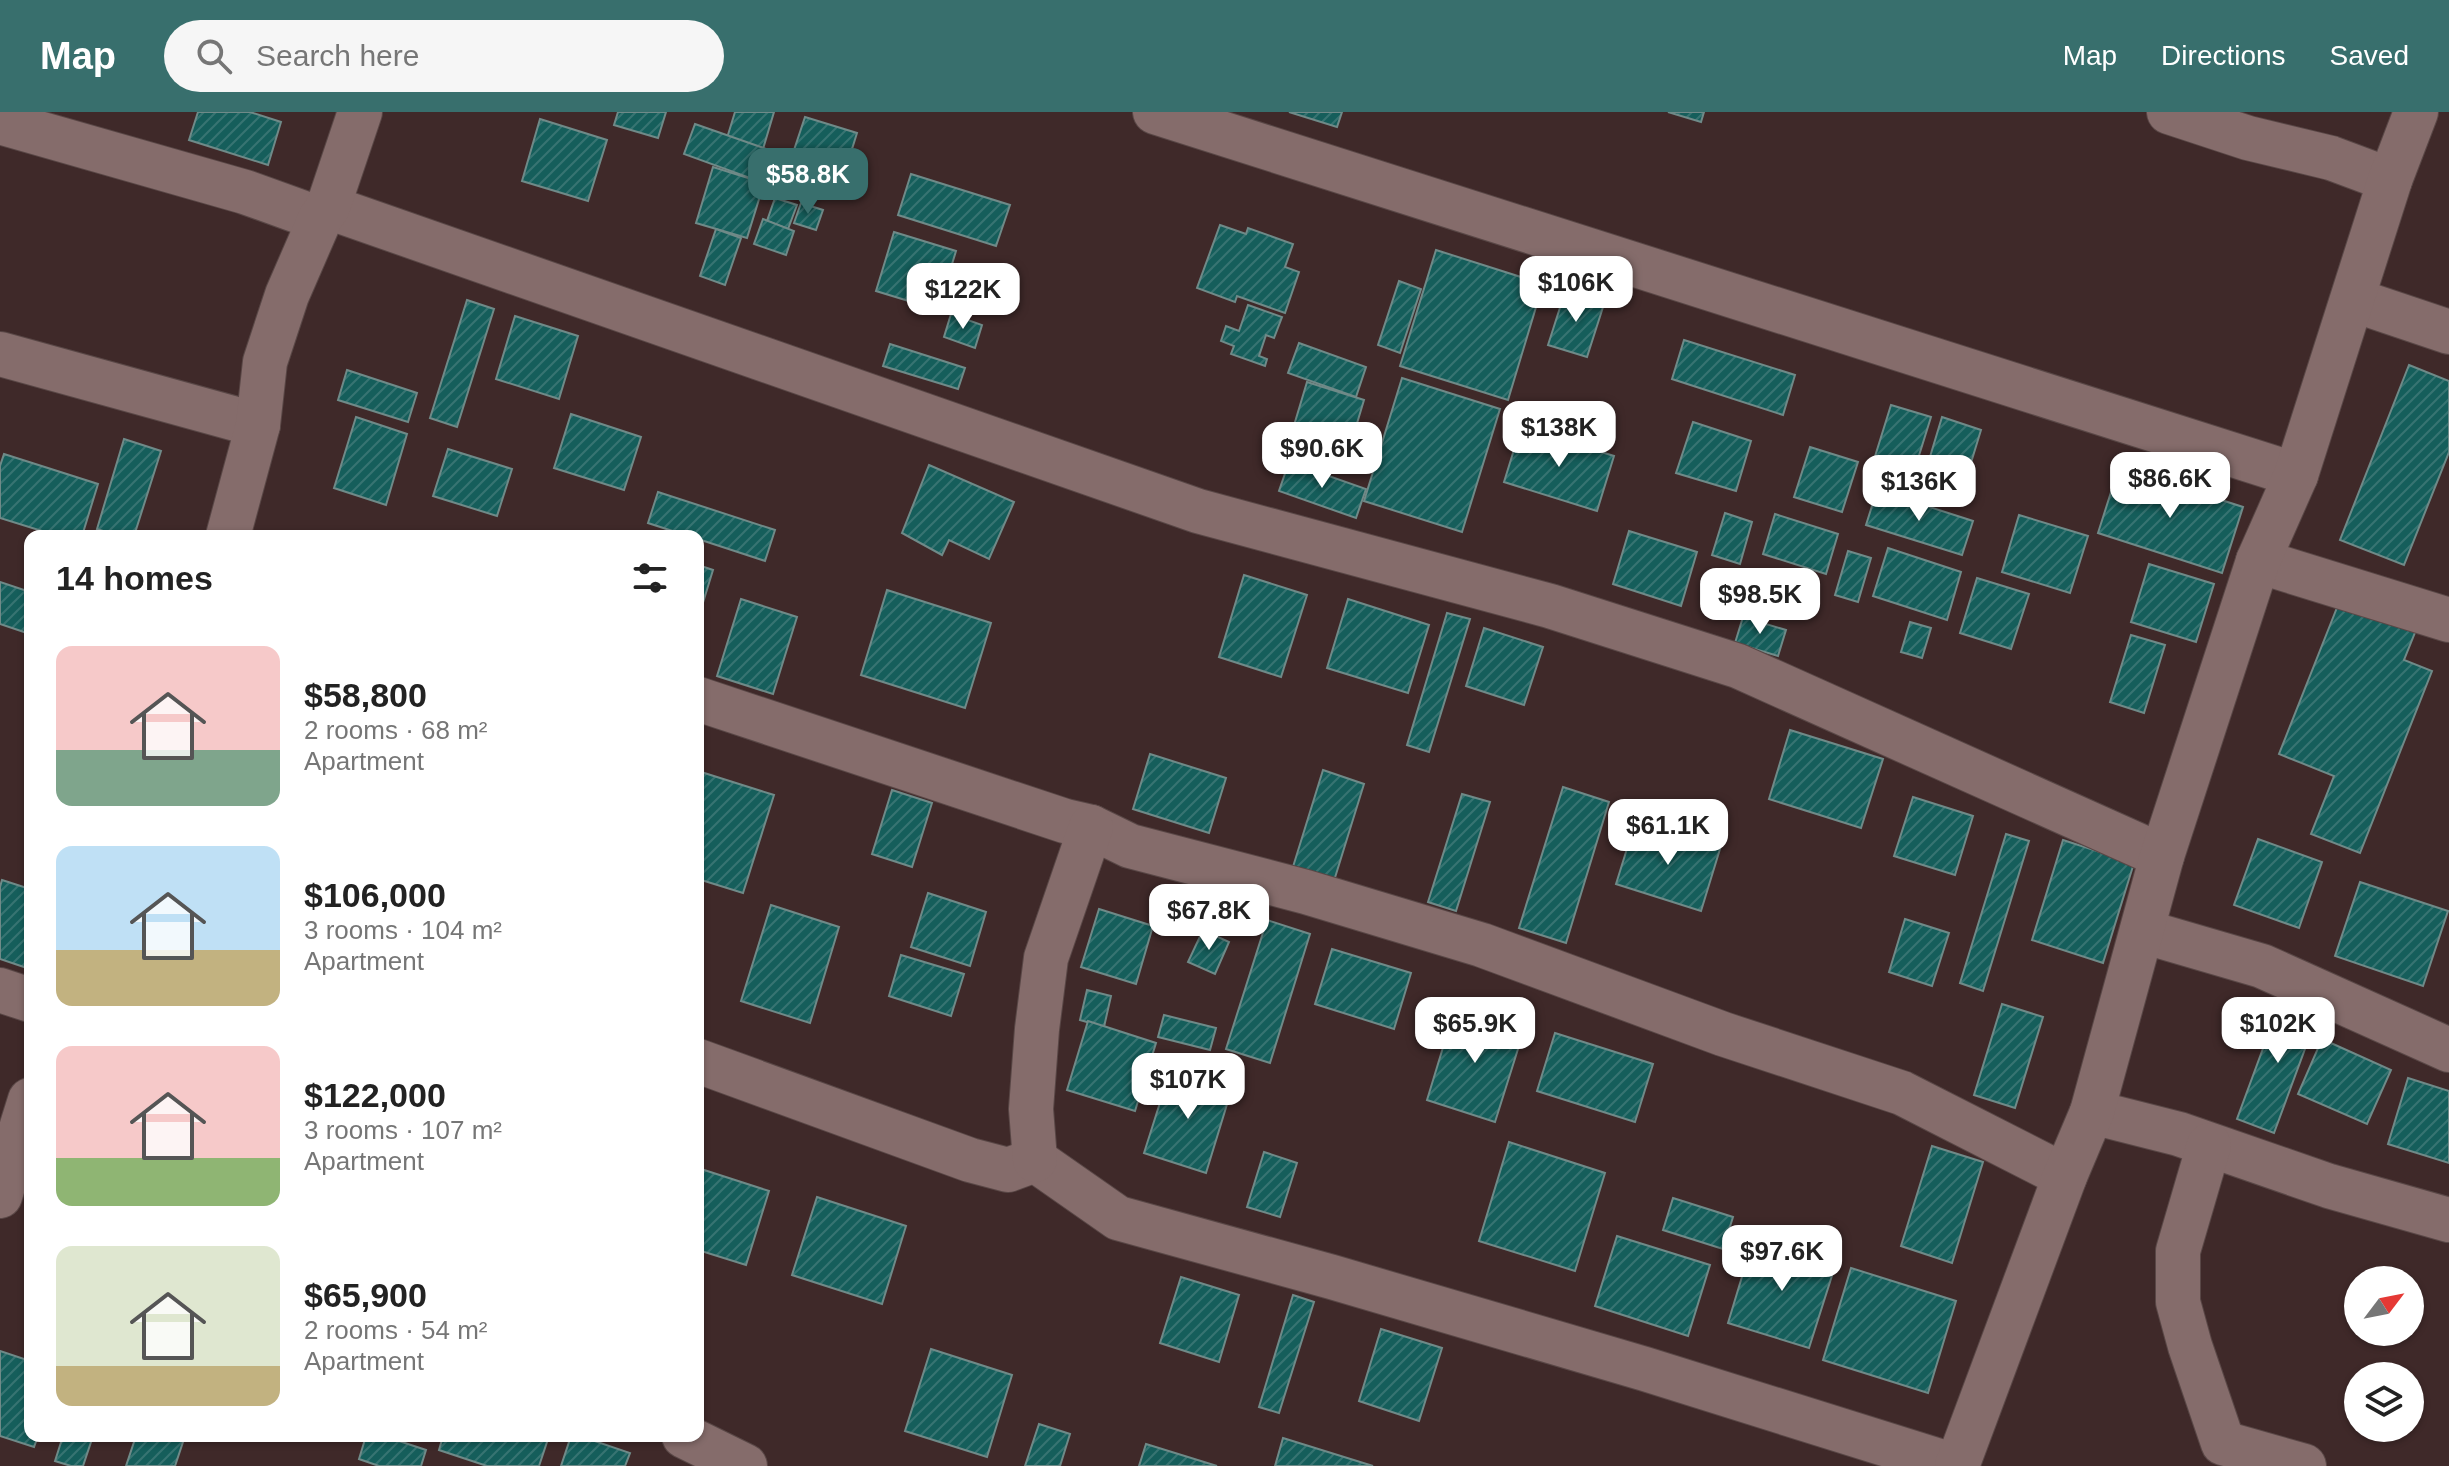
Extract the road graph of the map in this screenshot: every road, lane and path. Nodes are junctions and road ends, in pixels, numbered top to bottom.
1 (360, 112) edge
2 (2169, 112) edge
3 (2416, 112) edge
4 (1178, 115) edge
5 (0, 122) edge
6 (2390, 180) junction
7 (324, 213) junction
8 (2354, 300) junction
9 (2449, 332) edge
10 (0, 354) edge
11 (258, 425) junction
12 (2296, 475) junction
13 (230, 530) edge
14 (2258, 561) junction
15 (2449, 620) edge
16 (704, 701) edge
17 (1091, 827) junction
18 (2162, 856) junction
19 (2142, 931) junction
20 (0, 990) edge
21 (24, 998) edge
22 (2449, 1050) edge
23 (704, 1063) edge
24 (2092, 1112) junction
25 (24, 1129) edge
26 (2209, 1145) junction
27 (1035, 1160) junction
28 (2065, 1176) junction
29 (12, 1186) edge
30 (2449, 1220) edge
31 (696, 1442) edge
32 (745, 1466) edge
33 (1956, 1466) edge
34 (2304, 1466) edge

1 - 7 street
2 - 6 street
3 - 6 street
4 - 12 street
5 - 7 street
6 - 8 street
7 - 11 street
7 - 18 street
8 - 9 street
8 - 12 street
10 - 11 street
11 - 13 street
12 - 14 street
14 - 15 street
14 - 18 street
16 - 17 street
17 - 27 street
17 - 28 street
18 - 19 street
19 - 22 street
19 - 24 street
20 - 21 street
23 - 27 street
24 - 26 street
24 - 28 street
25 - 29 street
26 - 30 street
26 - 34 street
27 - 33 street
28 - 33 street
31 - 32 street

